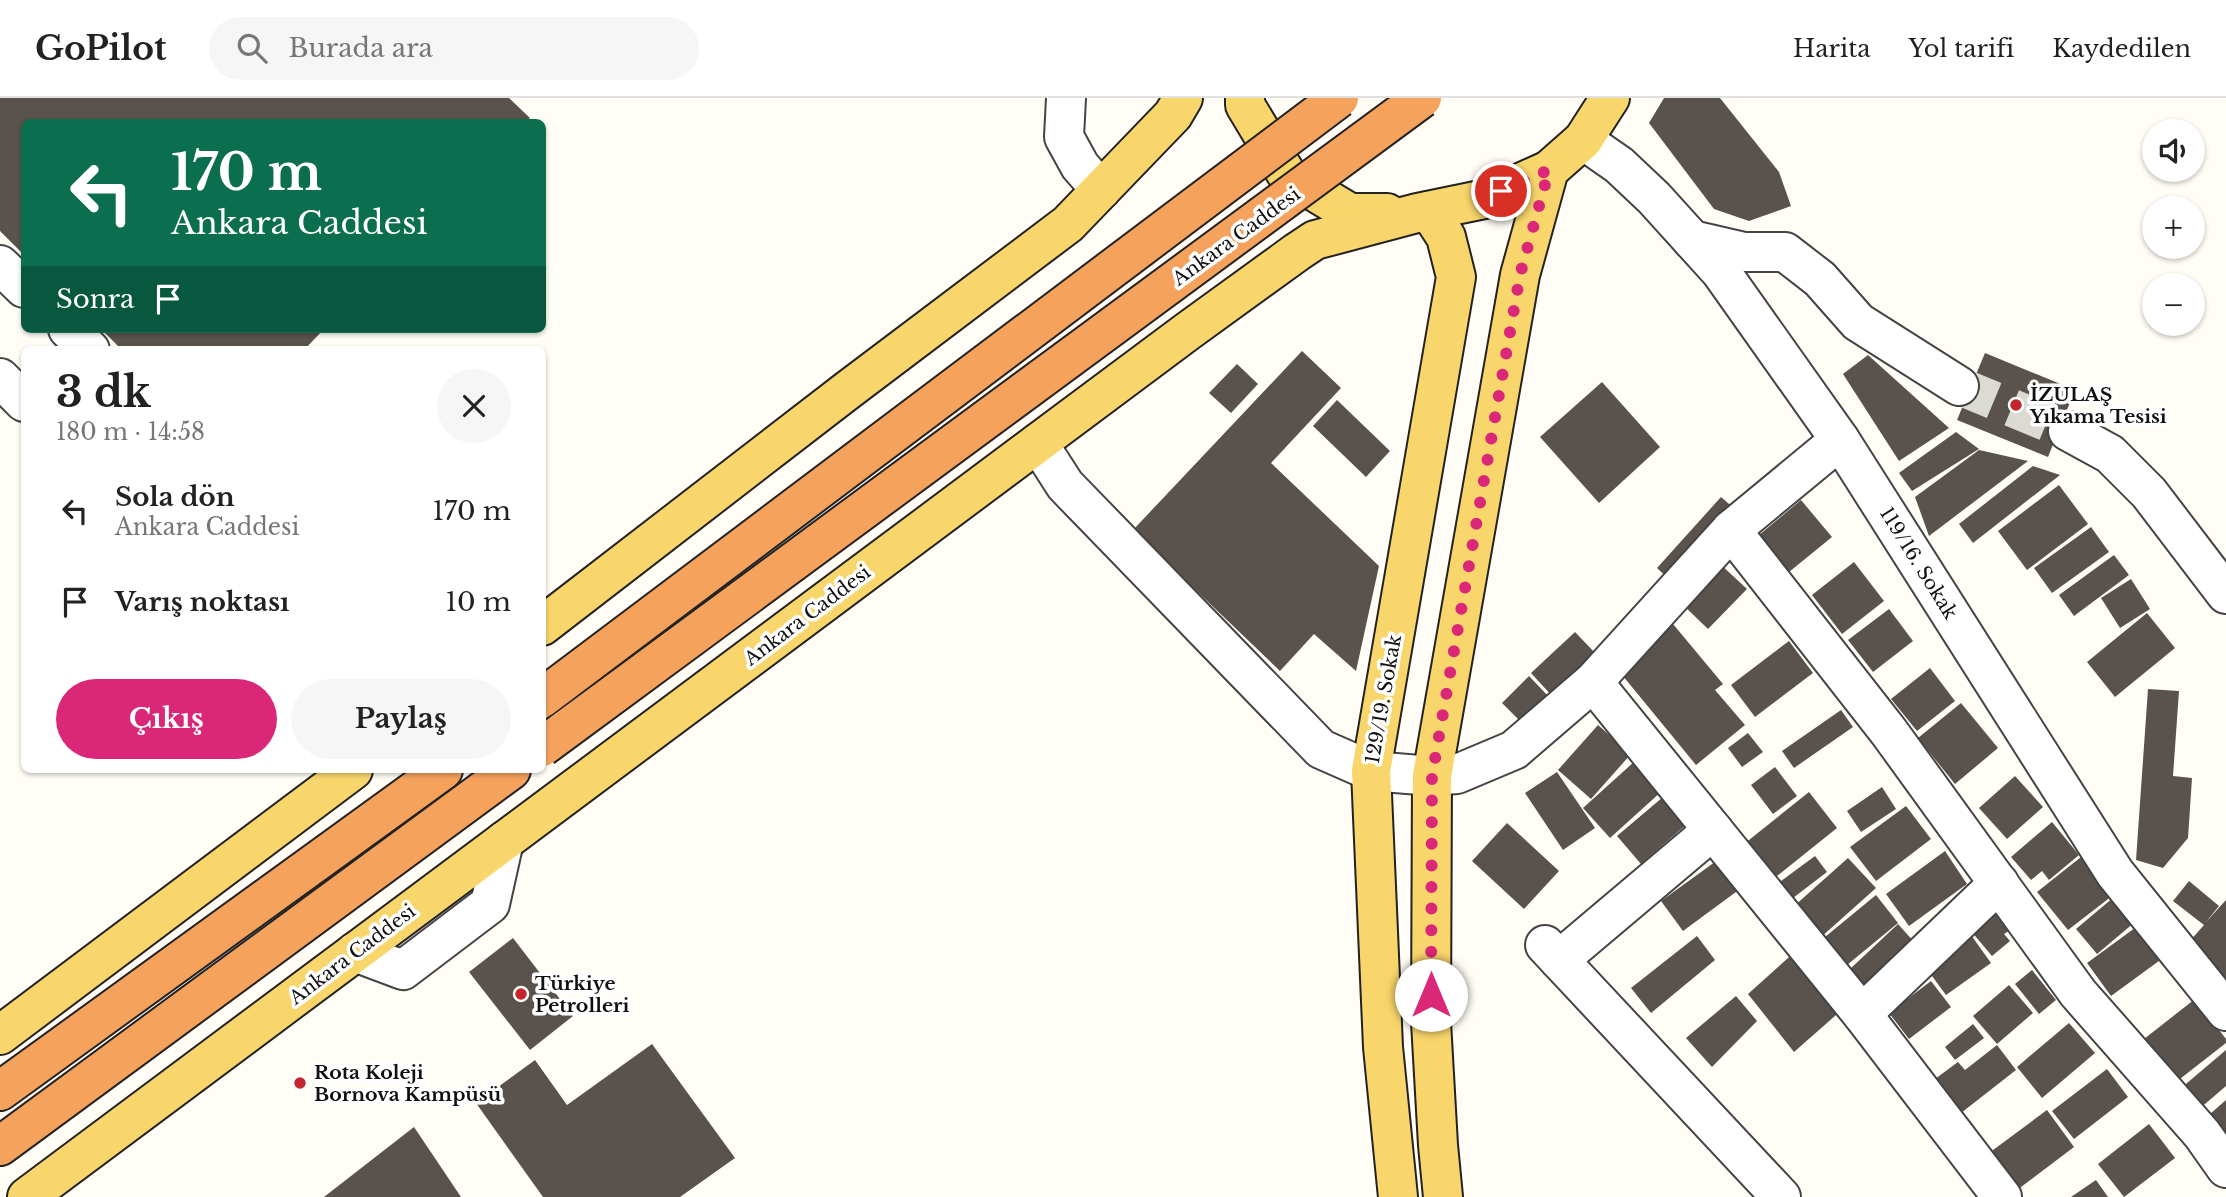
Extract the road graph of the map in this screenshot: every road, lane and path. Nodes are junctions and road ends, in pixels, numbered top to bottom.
1 (1066, 98) edge
2 (1183, 98) edge
3 (1245, 98) edge
4 (1339, 98) edge
5 (1422, 98) edge
6 (1611, 98) edge
7 (1583, 140) junction
8 (1549, 170) junction
9 (1101, 190) junction
10 (1423, 212) junction
11 (1692, 240) junction
12 (0, 265) edge
13 (21, 285) edge
14 (72, 333) edge
15 (86, 346) edge
16 (0, 378) edge
17 (1959, 386) tunnel mouth
18 (21, 399) edge
19 (2068, 431) tunnel mouth
20 (1840, 440) junction
21 (1038, 443) junction
22 (1731, 530) junction
23 (2226, 594) edge
24 (546, 623) edge
25 (1593, 682) junction
26 (546, 695) edge
27 (546, 744) edge
28 (1371, 771) junction
29 (349, 773) edge
30 (439, 773) edge
31 (508, 773) edge
32 (1432, 776) junction
33 (1713, 831) junction
34 (1999, 883) junction
35 (2226, 1011) edge
36 (1862, 1014) junction
37 (0, 1035) edge
38 (0, 1091) edge
39 (0, 1146) edge
40 (2226, 1168) edge
41 (27, 1197) edge
42 (1398, 1197) edge
43 (1443, 1197) edge
44 (1781, 1197) edge
45 (2002, 1197) edge

1 - 9 street
2 - 9 main road
3 - 10 main road
4 - 26 highway, bridge
5 - 27 highway, Ankara Caddesi, bridge
6 - 7 main road, Ankara Caddesi
7 - 8 main road, Ankara Caddesi
7 - 11 street, 119/16. Sokak
8 - 10 main road, Ankara Caddesi
8 - 32 main road
9 - 24 main road
10 - 21 main road, Ankara Caddesi
10 - 28 main road, 129/19. Sokak
11 - 17 street
11 - 20 street, 119/16. Sokak
12 - 13 street
14 - 15 street
16 - 18 street
19 - 23 street
20 - 22 street
20 - 35 street, 119/16. Sokak
21 - 28 street
21 - 41 main road, Ankara Caddesi
22 - 25 street
22 - 34 street
25 - 32 street
25 - 33 street
28 - 32 street
28 - 42 main road, 129/19. Sokak
29 - 37 main road
30 - 38 highway
31 - 39 highway
32 - 43 main road
33 - 36 street
33 - 44 street
34 - 36 street
34 - 40 street
36 - 45 street

